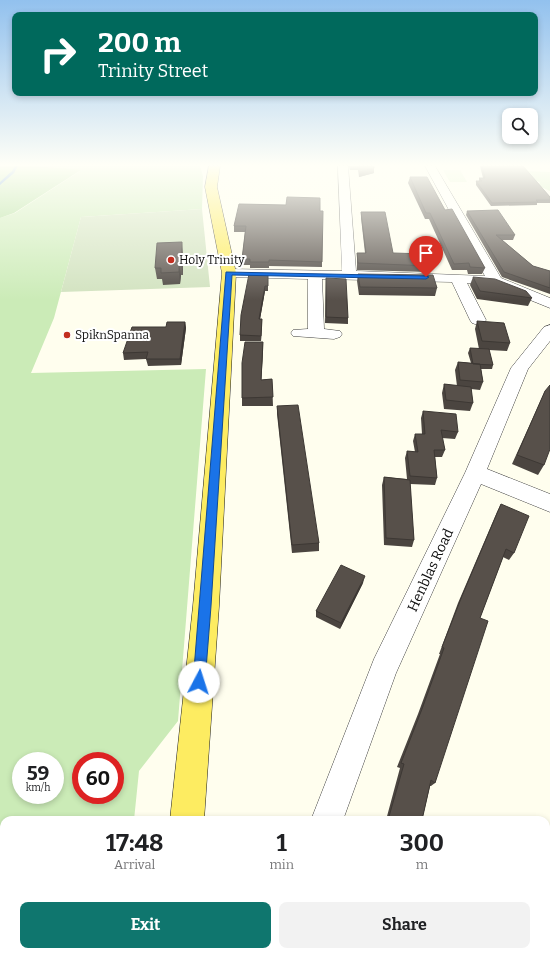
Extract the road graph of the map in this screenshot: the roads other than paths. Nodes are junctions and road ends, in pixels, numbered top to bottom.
1 (216, 211) edge
2 (345, 211) edge
3 (455, 211) edge
4 (229, 273) junction
5 (315, 274) junction
6 (349, 275) junction
7 (457, 278) junction
8 (495, 281) junction
9 (550, 302) edge
10 (478, 320) edge
11 (550, 330) edge
12 (299, 333) dead end
13 (316, 334) junction
14 (334, 334) dead end
15 (475, 473) junction
16 (550, 503) edge
17 (187, 816) edge
18 (329, 816) edge

1 - 4 main road
2 - 6 street
3 - 8 street
4 - 5 street
4 - 17 main road
5 - 6 street
5 - 13 street
6 - 7 street
7 - 8 street
7 - 10 street
8 - 9 street
11 - 15 street, Henblas Road
12 - 13 street
13 - 14 street
15 - 16 street
15 - 18 street, Henblas Road

